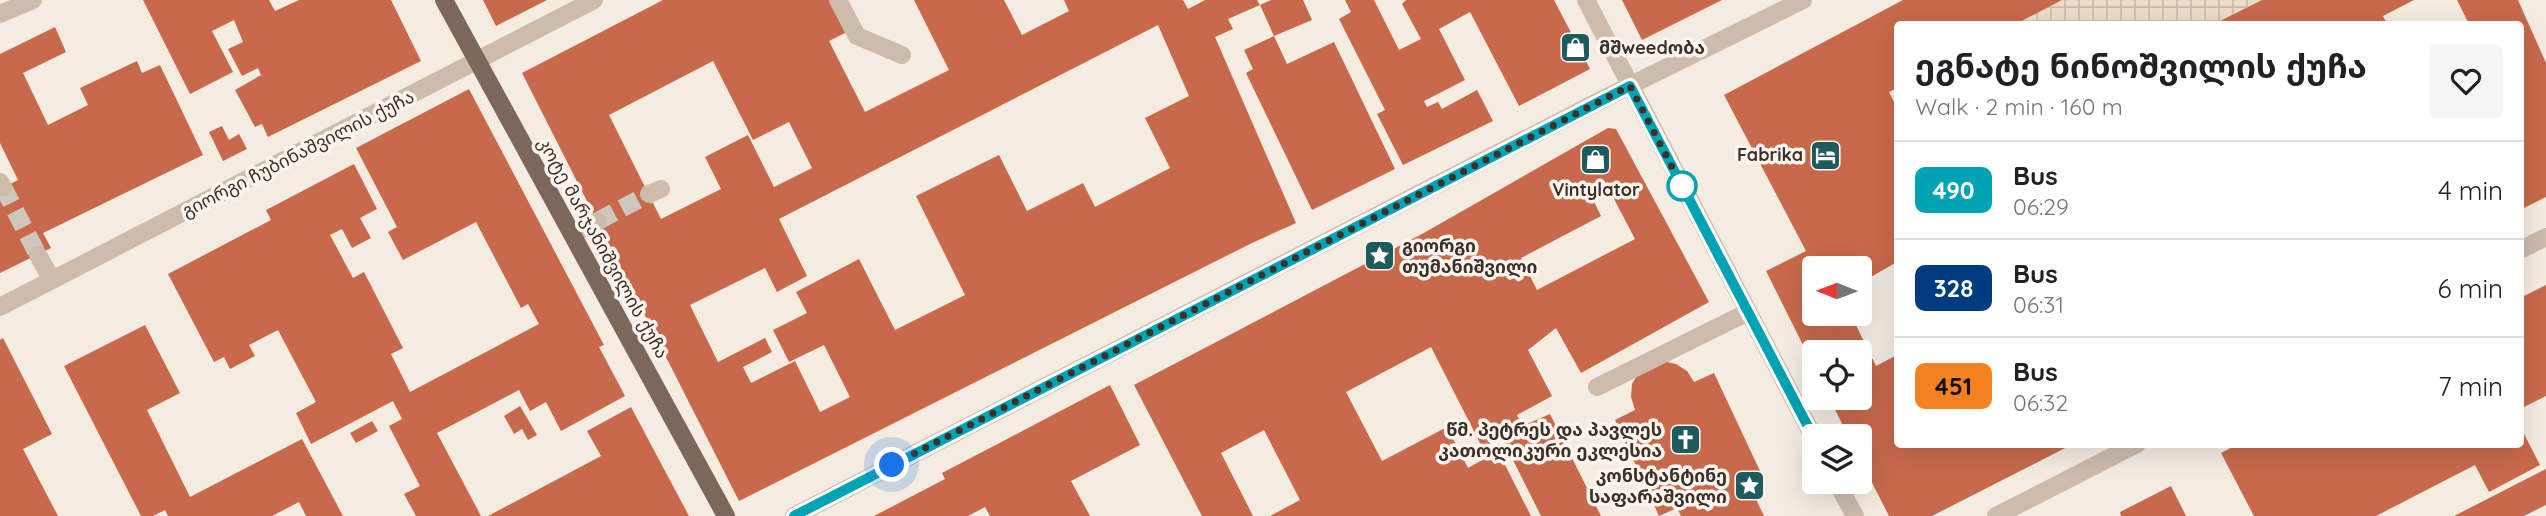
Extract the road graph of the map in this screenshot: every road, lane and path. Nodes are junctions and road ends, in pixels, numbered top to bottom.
1 (33, 0) edge
2 (444, 0) edge
3 (594, 0) edge
4 (838, 0) edge
5 (1586, 0) edge
6 (1803, 0) edge
7 (0, 14) edge
8 (902, 55) dead end
9 (477, 62) junction
10 (1630, 86) junction
11 (598, 221) tunnel mouth
12 (572, 234) junction
13 (2546, 237) edge
14 (2524, 248) edge
15 (38, 255) tunnel mouth
16 (52, 280) junction
17 (0, 307) edge
18 (1748, 312) junction
19 (1597, 387) dead end
20 (1807, 424) edge
21 (2129, 448) edge
22 (1843, 494) edge
23 (726, 516) edge
24 (794, 516) edge
25 (1855, 516) edge
26 (1996, 516) edge

1 - 7 street
2 - 9 main road, კოტე მარჯანიშვილის ქუჩა
3 - 9 street, გიორგი ჩუბინაშვილის ქუჩა
4 - 8 street
5 - 10 street
6 - 10 street
9 - 12 main road, კოტე მარჯანიშვილის ქუჩა
9 - 16 street, გიორგი ჩუბინაშვილის ქუჩა
10 - 18 street
10 - 24 street
11 - 12 street
12 - 23 main road, კოტე მარჯანიშვილის ქუჩა
13 - 14 street
15 - 16 street
16 - 17 street, გიორგი ჩუბინაშვილის ქუჩა
18 - 19 street
18 - 20 street
21 - 26 street
22 - 25 street

